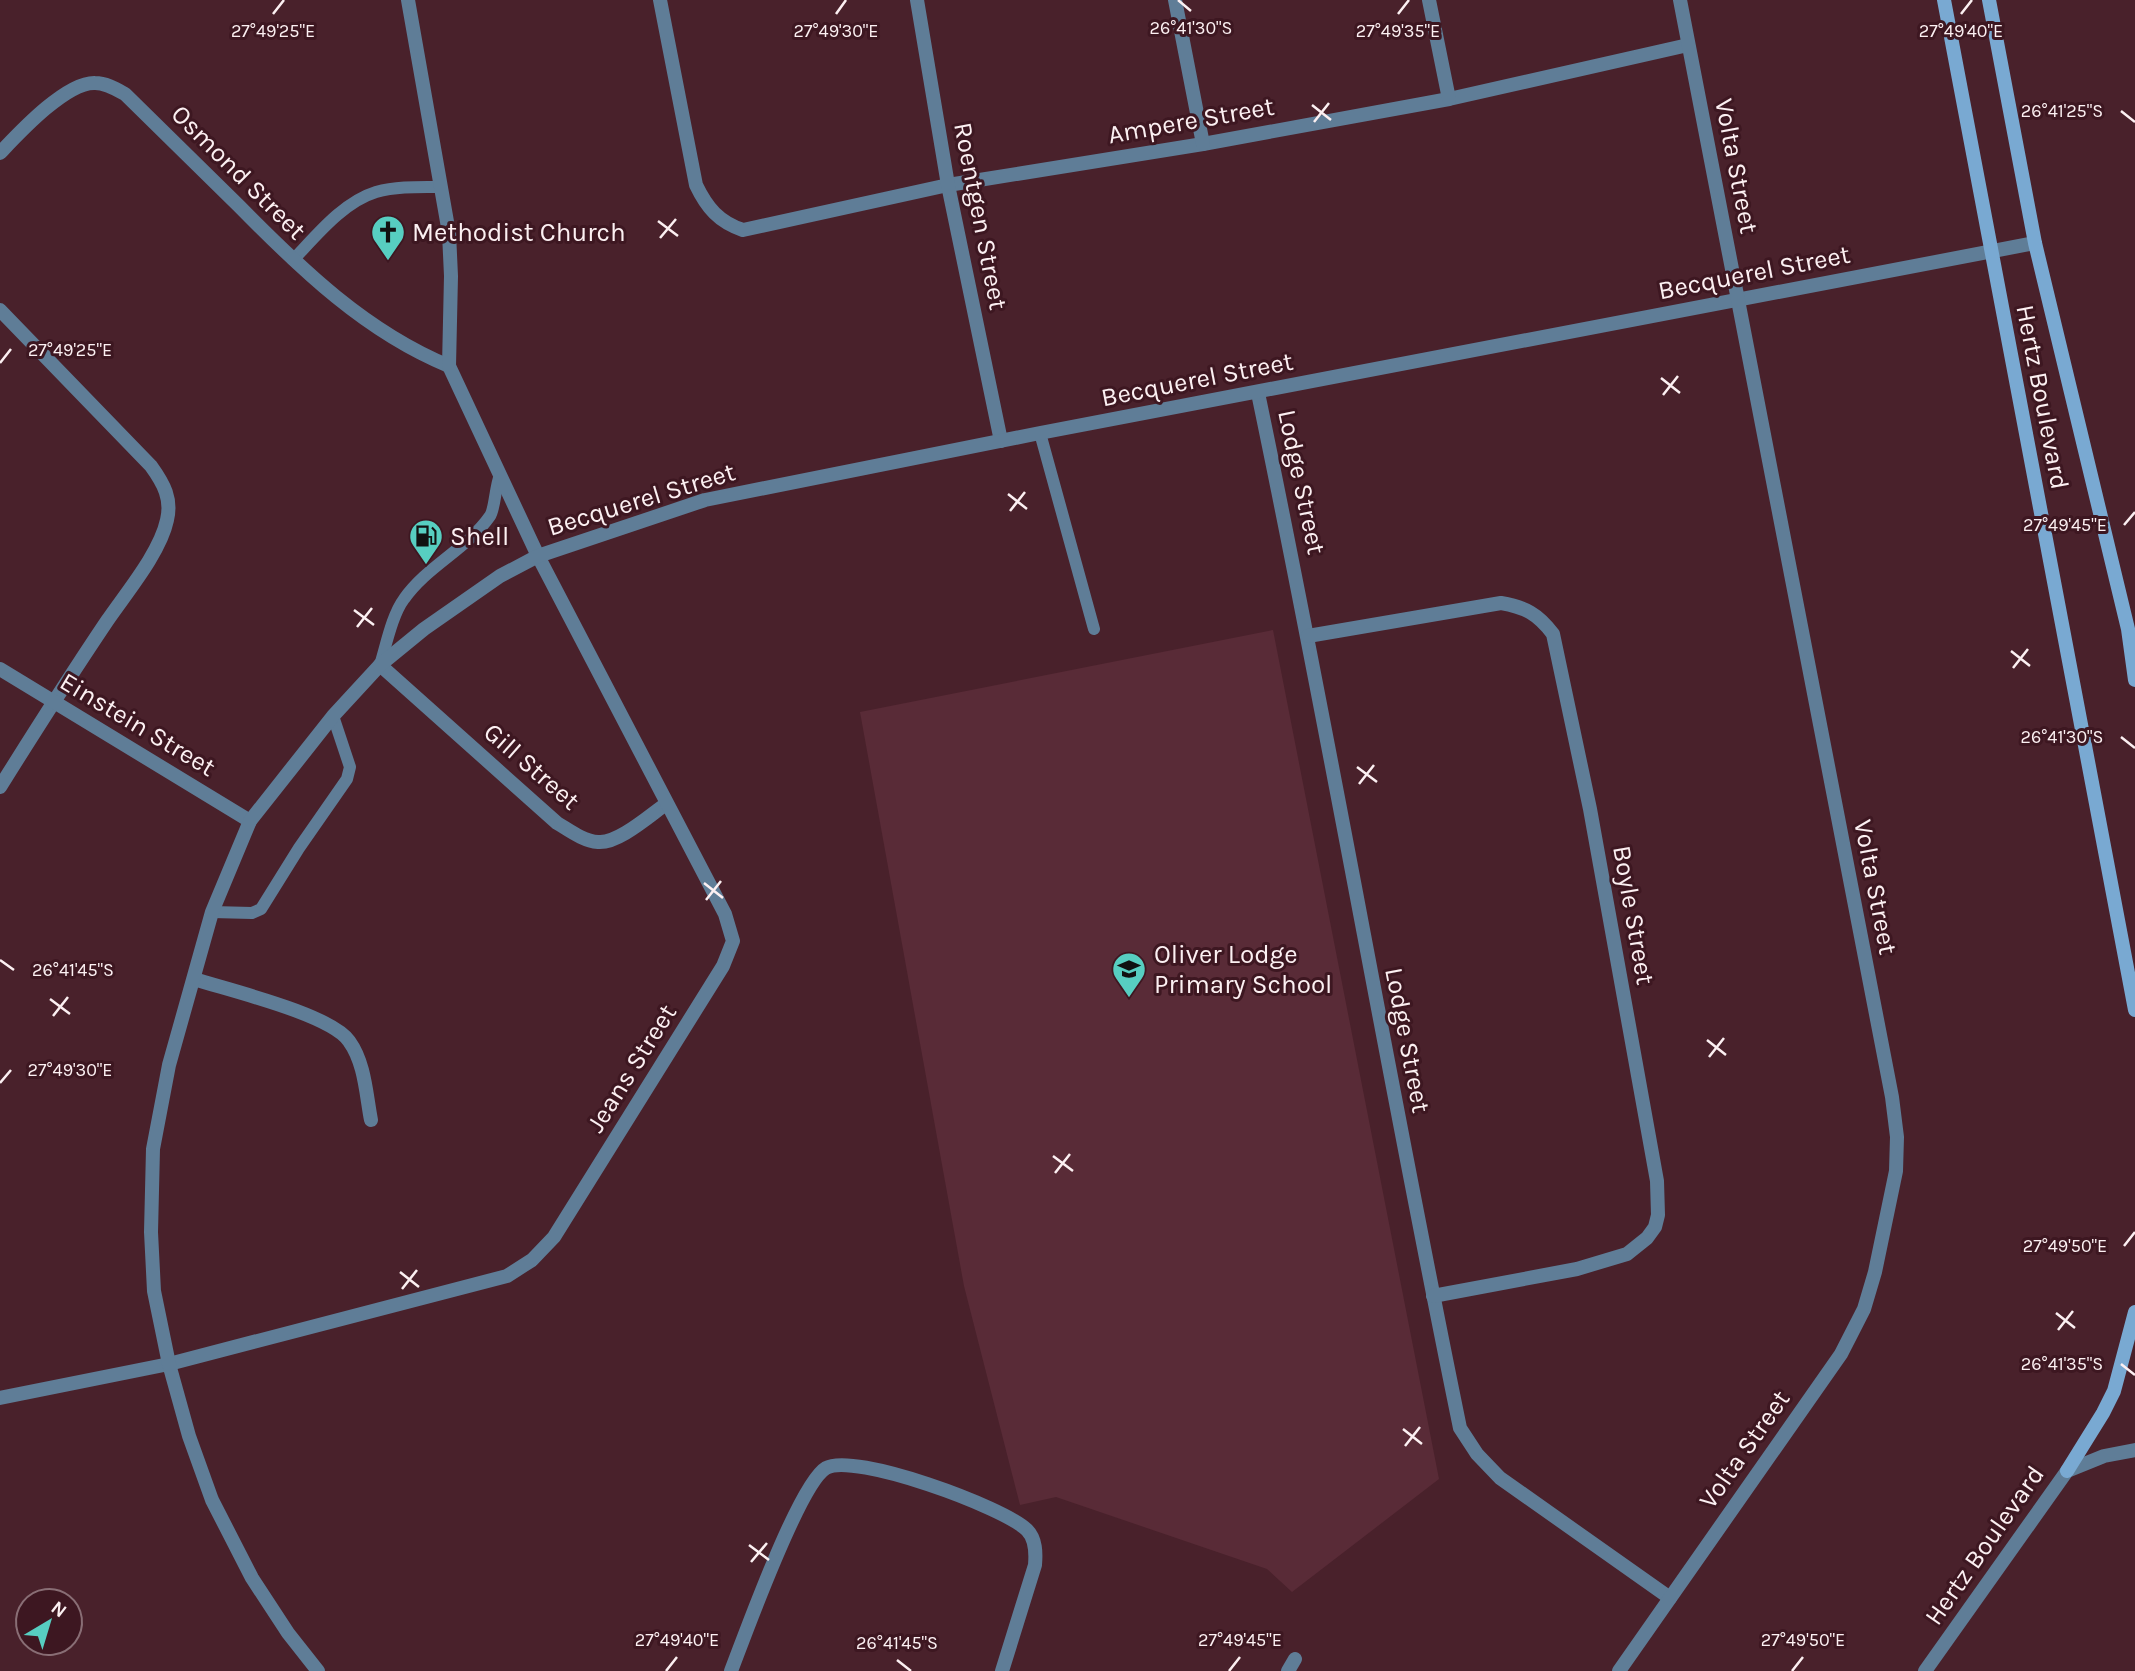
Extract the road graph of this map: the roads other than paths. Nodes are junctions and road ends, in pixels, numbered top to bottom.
1 (408, 0) edge
2 (660, 0) edge
3 (917, 0) edge
4 (1175, 0) edge
5 (1429, 0) edge
6 (1680, 0) edge
7 (1944, 0) edge
8 (1989, 0) edge
9 (1688, 45) junction
10 (1449, 99) junction
11 (1203, 144) junction
12 (0, 153) edge
13 (948, 185) junction
14 (441, 187) junction
15 (2035, 243) junction
16 (1990, 251) junction
17 (293, 260) junction
18 (1738, 300) junction
19 (0, 310) edge
20 (449, 366) junction
21 (1258, 393) junction
22 (1041, 433) junction
23 (1001, 441) junction
24 (500, 475) junction
25 (538, 556) junction
26 (1094, 629) dead end
27 (1308, 636) junction
28 (380, 665) junction
29 (0, 669) edge
30 (2135, 680) edge
31 (53, 701) junction
32 (333, 716) junction
33 (0, 787) edge
34 (666, 804) junction
35 (250, 821) junction
36 (212, 912) junction
37 (194, 979) junction
38 (2135, 1010) edge
39 (371, 1120) dead end
40 (1433, 1296) junction
41 (2135, 1312) edge
42 (169, 1364) junction
43 (0, 1398) edge
44 (2135, 1450) edge
45 (2067, 1471) junction
46 (1670, 1598) junction
47 (318, 1671) edge
48 (730, 1671) edge
49 (1002, 1671) edge
50 (1619, 1671) edge
51 (1925, 1671) edge

1 - 14 street
2 - 13 street, Ampere Street
3 - 13 street, Roentgen Street
4 - 11 street
5 - 10 street
6 - 9 street, Volta Street
7 - 16 street, Hertz Boulevard
8 - 15 street, Hertz Boulevard
9 - 10 street, Ampere Street
9 - 18 street, Volta Street
10 - 11 street, Ampere Street
11 - 13 street, Ampere Street
12 - 17 street, Osmond Street
13 - 23 street, Roentgen Street
14 - 17 lane
14 - 20 street
15 - 16 street, Becquerel Street
15 - 30 street, Hertz Boulevard
16 - 18 street, Becquerel Street
16 - 38 street, Hertz Boulevard
17 - 20 street, Osmond Street
18 - 21 street, Becquerel Street
18 - 46 street, Volta Street
19 - 31 street
20 - 24 street, Jeans Street
21 - 22 street, Becquerel Street
21 - 27 street, Lodge Street
22 - 23 street, Becquerel Street
22 - 26 lane
23 - 25 street, Becquerel Street
24 - 25 street, Jeans Street
24 - 28 lane
25 - 28 street, Becquerel Street
25 - 34 street, Jeans Street
27 - 40 street, Lodge Street
27 - 40 street, Boyle Street
28 - 32 street, Becquerel Street
28 - 34 street, Gill Street
29 - 31 street, Einstein Street
31 - 33 street
31 - 35 street, Einstein Street
32 - 35 street, Becquerel Street
32 - 36 lane
34 - 42 street, Jeans Street
35 - 36 street, Becquerel Street
36 - 37 street, Becquerel Street
37 - 39 street
37 - 42 street, Becquerel Street
40 - 46 street, Lodge Street
41 - 45 street
42 - 43 street
42 - 47 street, Becquerel Street
44 - 45 street, Hertz Boulevard
45 - 51 street, Hertz Boulevard
46 - 50 street, Volta Street
48 - 49 street

